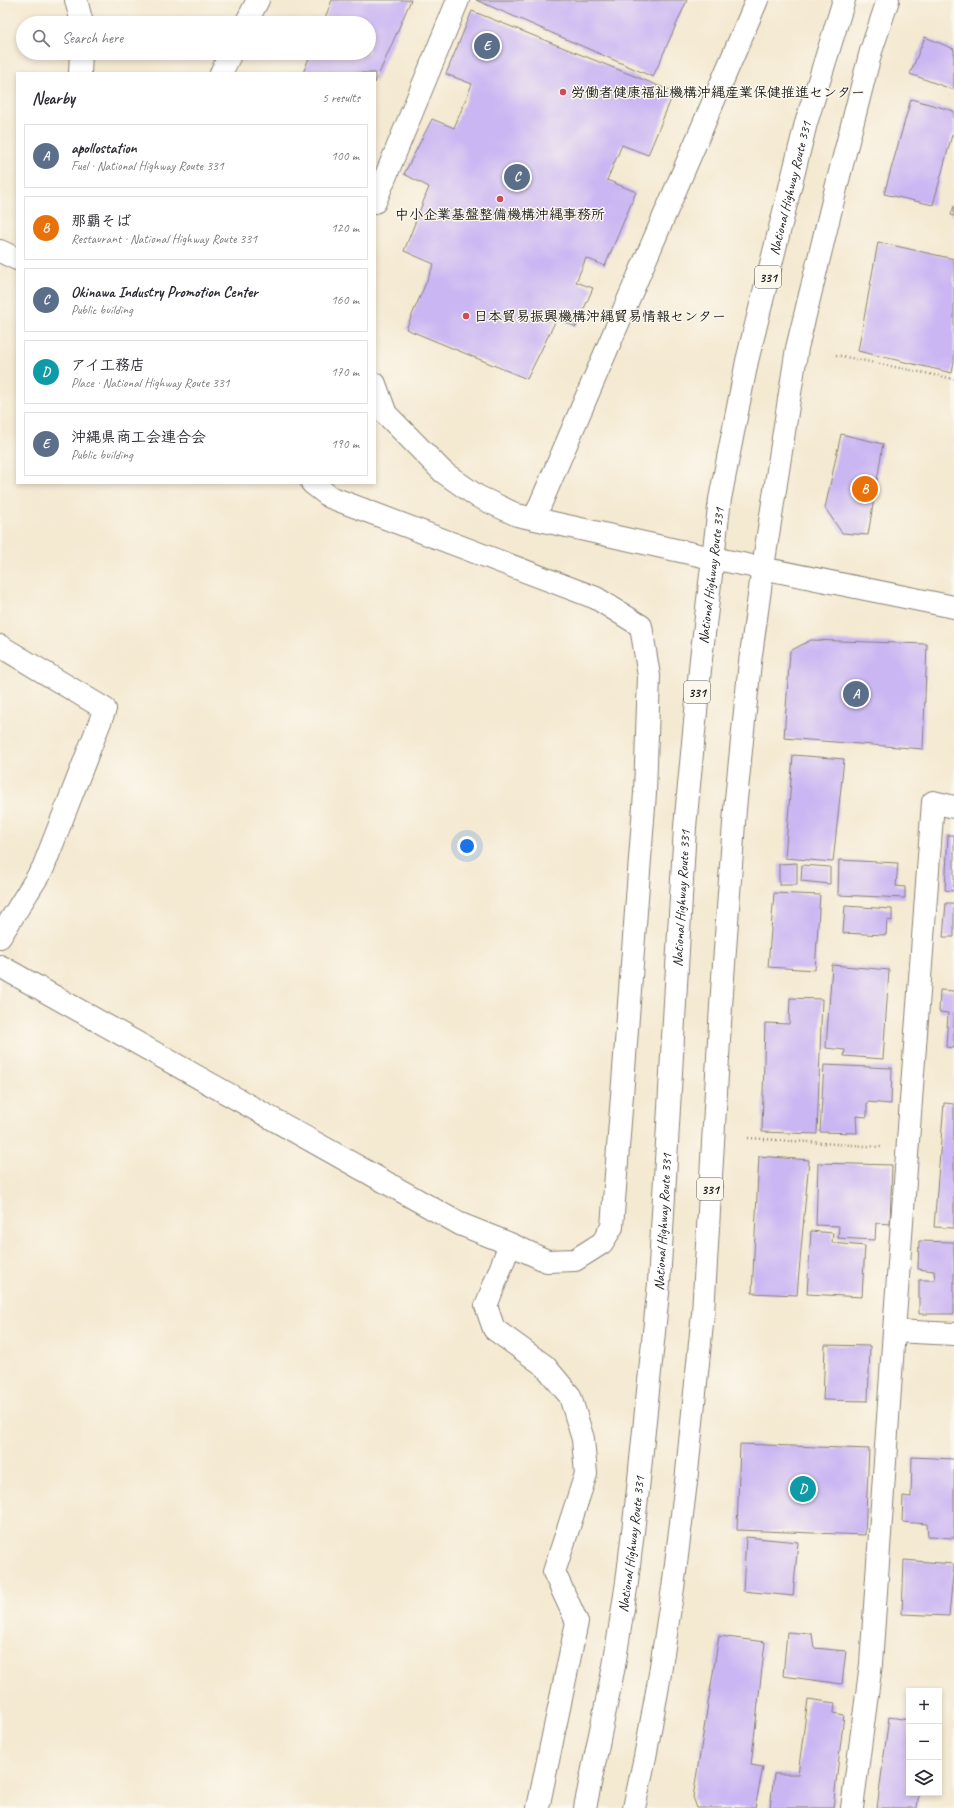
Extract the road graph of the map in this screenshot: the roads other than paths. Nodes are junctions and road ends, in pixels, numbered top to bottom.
1 (76, 0) edge
2 (258, 0) edge
3 (458, 0) edge
4 (756, 0) edge
5 (844, 0) edge
6 (888, 0) edge
7 (80, 16) edge
8 (250, 16) edge
9 (81, 60) edge
10 (228, 60) edge
11 (80, 72) edge
12 (222, 72) edge
13 (376, 200) edge
14 (0, 251) edge
15 (16, 259) edge
16 (376, 387) edge
17 (313, 484) edge
18 (534, 519) junction
19 (712, 558) junction
20 (763, 567) junction
21 (954, 607) edge
22 (0, 646) edge
23 (954, 807) edge
24 (0, 937) edge
25 (0, 966) edge
26 (510, 1244) junction
27 (894, 1330) junction
28 (954, 1334) edge
29 (538, 1808) edge
30 (585, 1808) edge
31 (634, 1808) edge
32 (852, 1808) edge

1 - 7 main road
2 - 8 main road
3 - 13 main road
4 - 18 main road
5 - 19 main road, National Highway Route 331 / 331
6 - 20 main road, 331
9 - 11 main road
10 - 12 main road
14 - 15 main road
16 - 18 main road
17 - 26 main road
18 - 19 main road
19 - 20 main road
19 - 30 main road, National Highway Route 331 / 331
20 - 21 main road
20 - 31 main road, 331
22 - 24 main road
23 - 27 main road
25 - 26 main road
26 - 29 main road
27 - 28 main road
27 - 32 main road

